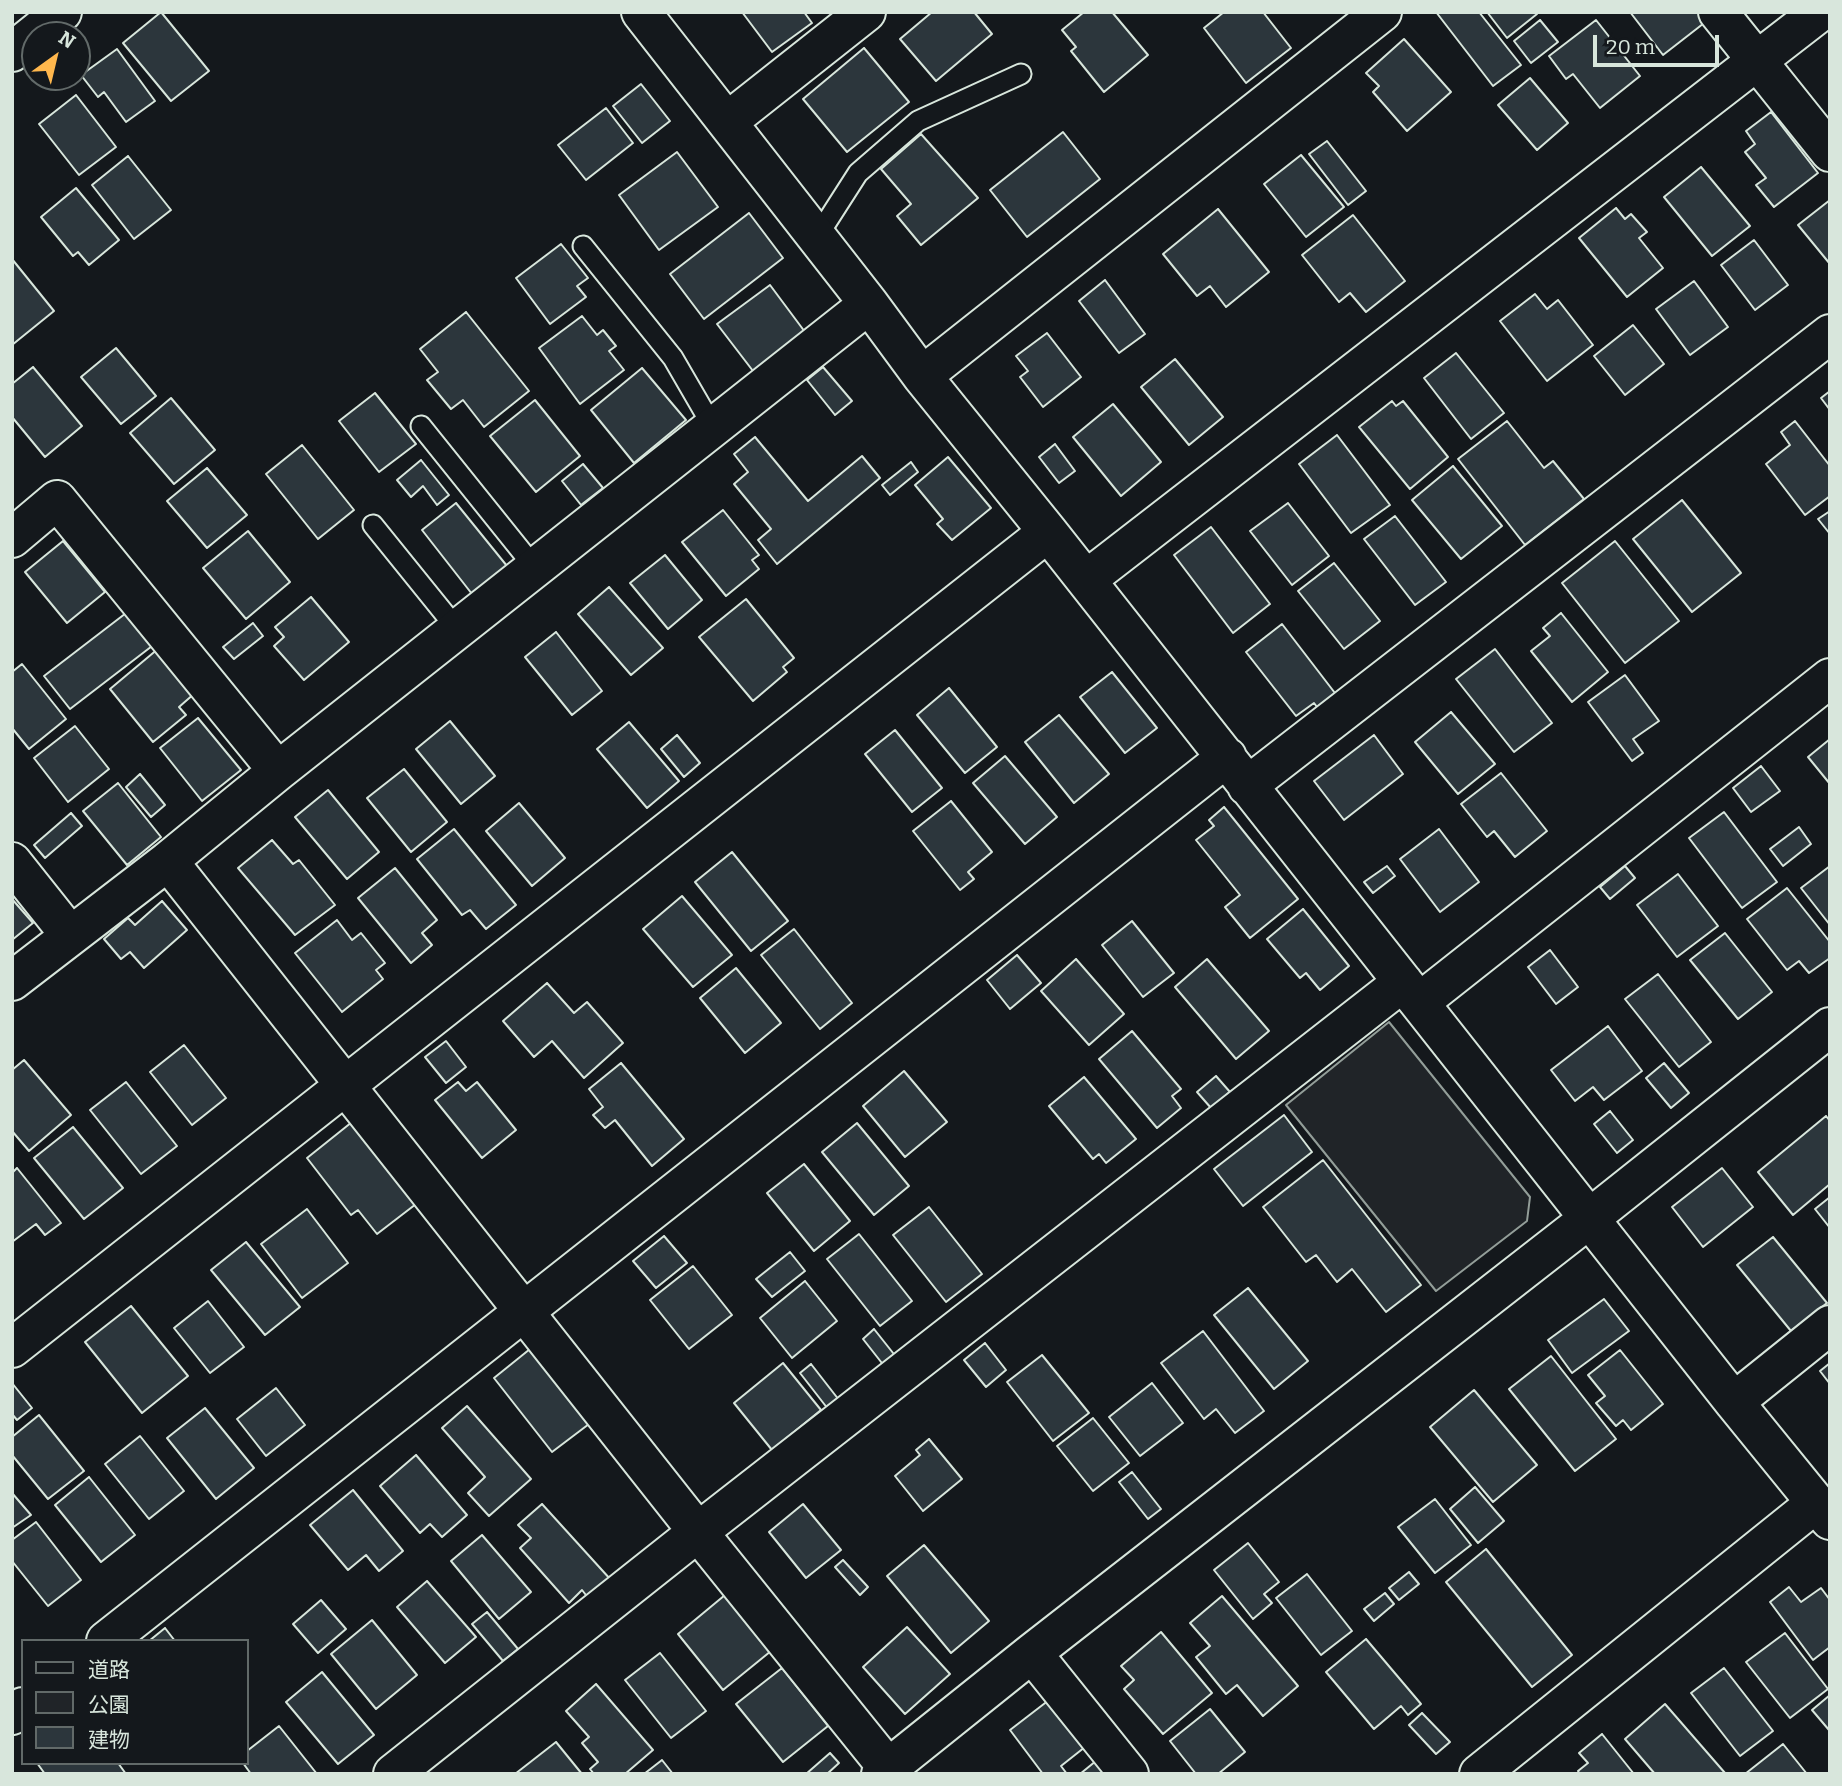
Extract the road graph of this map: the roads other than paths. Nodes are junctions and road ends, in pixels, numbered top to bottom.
1 (61, 12) edge
2 (641, 12) edge
3 (866, 12) edge
4 (1381, 12) edge
5 (1718, 12) edge
6 (1820, 12) edge
7 (12, 52) edge
8 (1757, 62) junction
9 (1021, 74) dead end
10 (727, 121) junction
11 (1830, 152) edge
12 (817, 237) junction
13 (583, 246) dead end
14 (869, 304) junction
15 (1830, 334) edge
16 (922, 376) junction
17 (421, 426) dead end
18 (713, 427) junction
19 (373, 525) dead end
20 (1048, 532) junction
21 (12, 538) edge
22 (535, 568) junction
23 (1086, 580) junction
24 (457, 629) junction
25 (1830, 678) edge
26 (278, 771) junction
27 (1237, 771) junction
28 (168, 861) junction
29 (12, 862) edge
30 (70, 935) junction
31 (12, 981) edge
32 (1412, 992) junction
33 (1830, 1027) edge
34 (346, 1086) junction
35 (1590, 1218) junction
36 (524, 1309) junction
37 (1830, 1325) edge
38 (12, 1348) edge
39 (1734, 1402) junction
40 (1823, 1512) edge
41 (698, 1532) junction
42 (109, 1639) edge
43 (1032, 1653) junction
44 (885, 1771) edge
45 (393, 1774) edge
46 (1129, 1774) edge
47 (1479, 1774) edge

1 - 7 street
2 - 10 street
3 - 10 street
4 - 16 street
5 - 8 street
6 - 8 street
8 - 11 street
8 - 23 street
9 - 12 lane
10 - 12 street
12 - 14 street
13 - 18 lane
14 - 16 street
14 - 18 street
15 - 27 street
16 - 20 street
17 - 22 lane
18 - 22 street
19 - 24 lane
20 - 23 street
20 - 34 street
21 - 26 street
22 - 24 street
23 - 27 street
24 - 26 street
25 - 32 street
26 - 28 street
27 - 32 street
27 - 36 street
28 - 30 street
28 - 34 street
29 - 30 street
30 - 31 street
32 - 35 street
32 - 41 street
33 - 35 street
34 - 36 street
34 - 38 street
35 - 39 street
35 - 43 street
36 - 41 street
36 - 42 street
37 - 39 street
39 - 40 street
40 - 47 street
41 - 44 street
41 - 45 street
43 - 44 street
43 - 46 street

